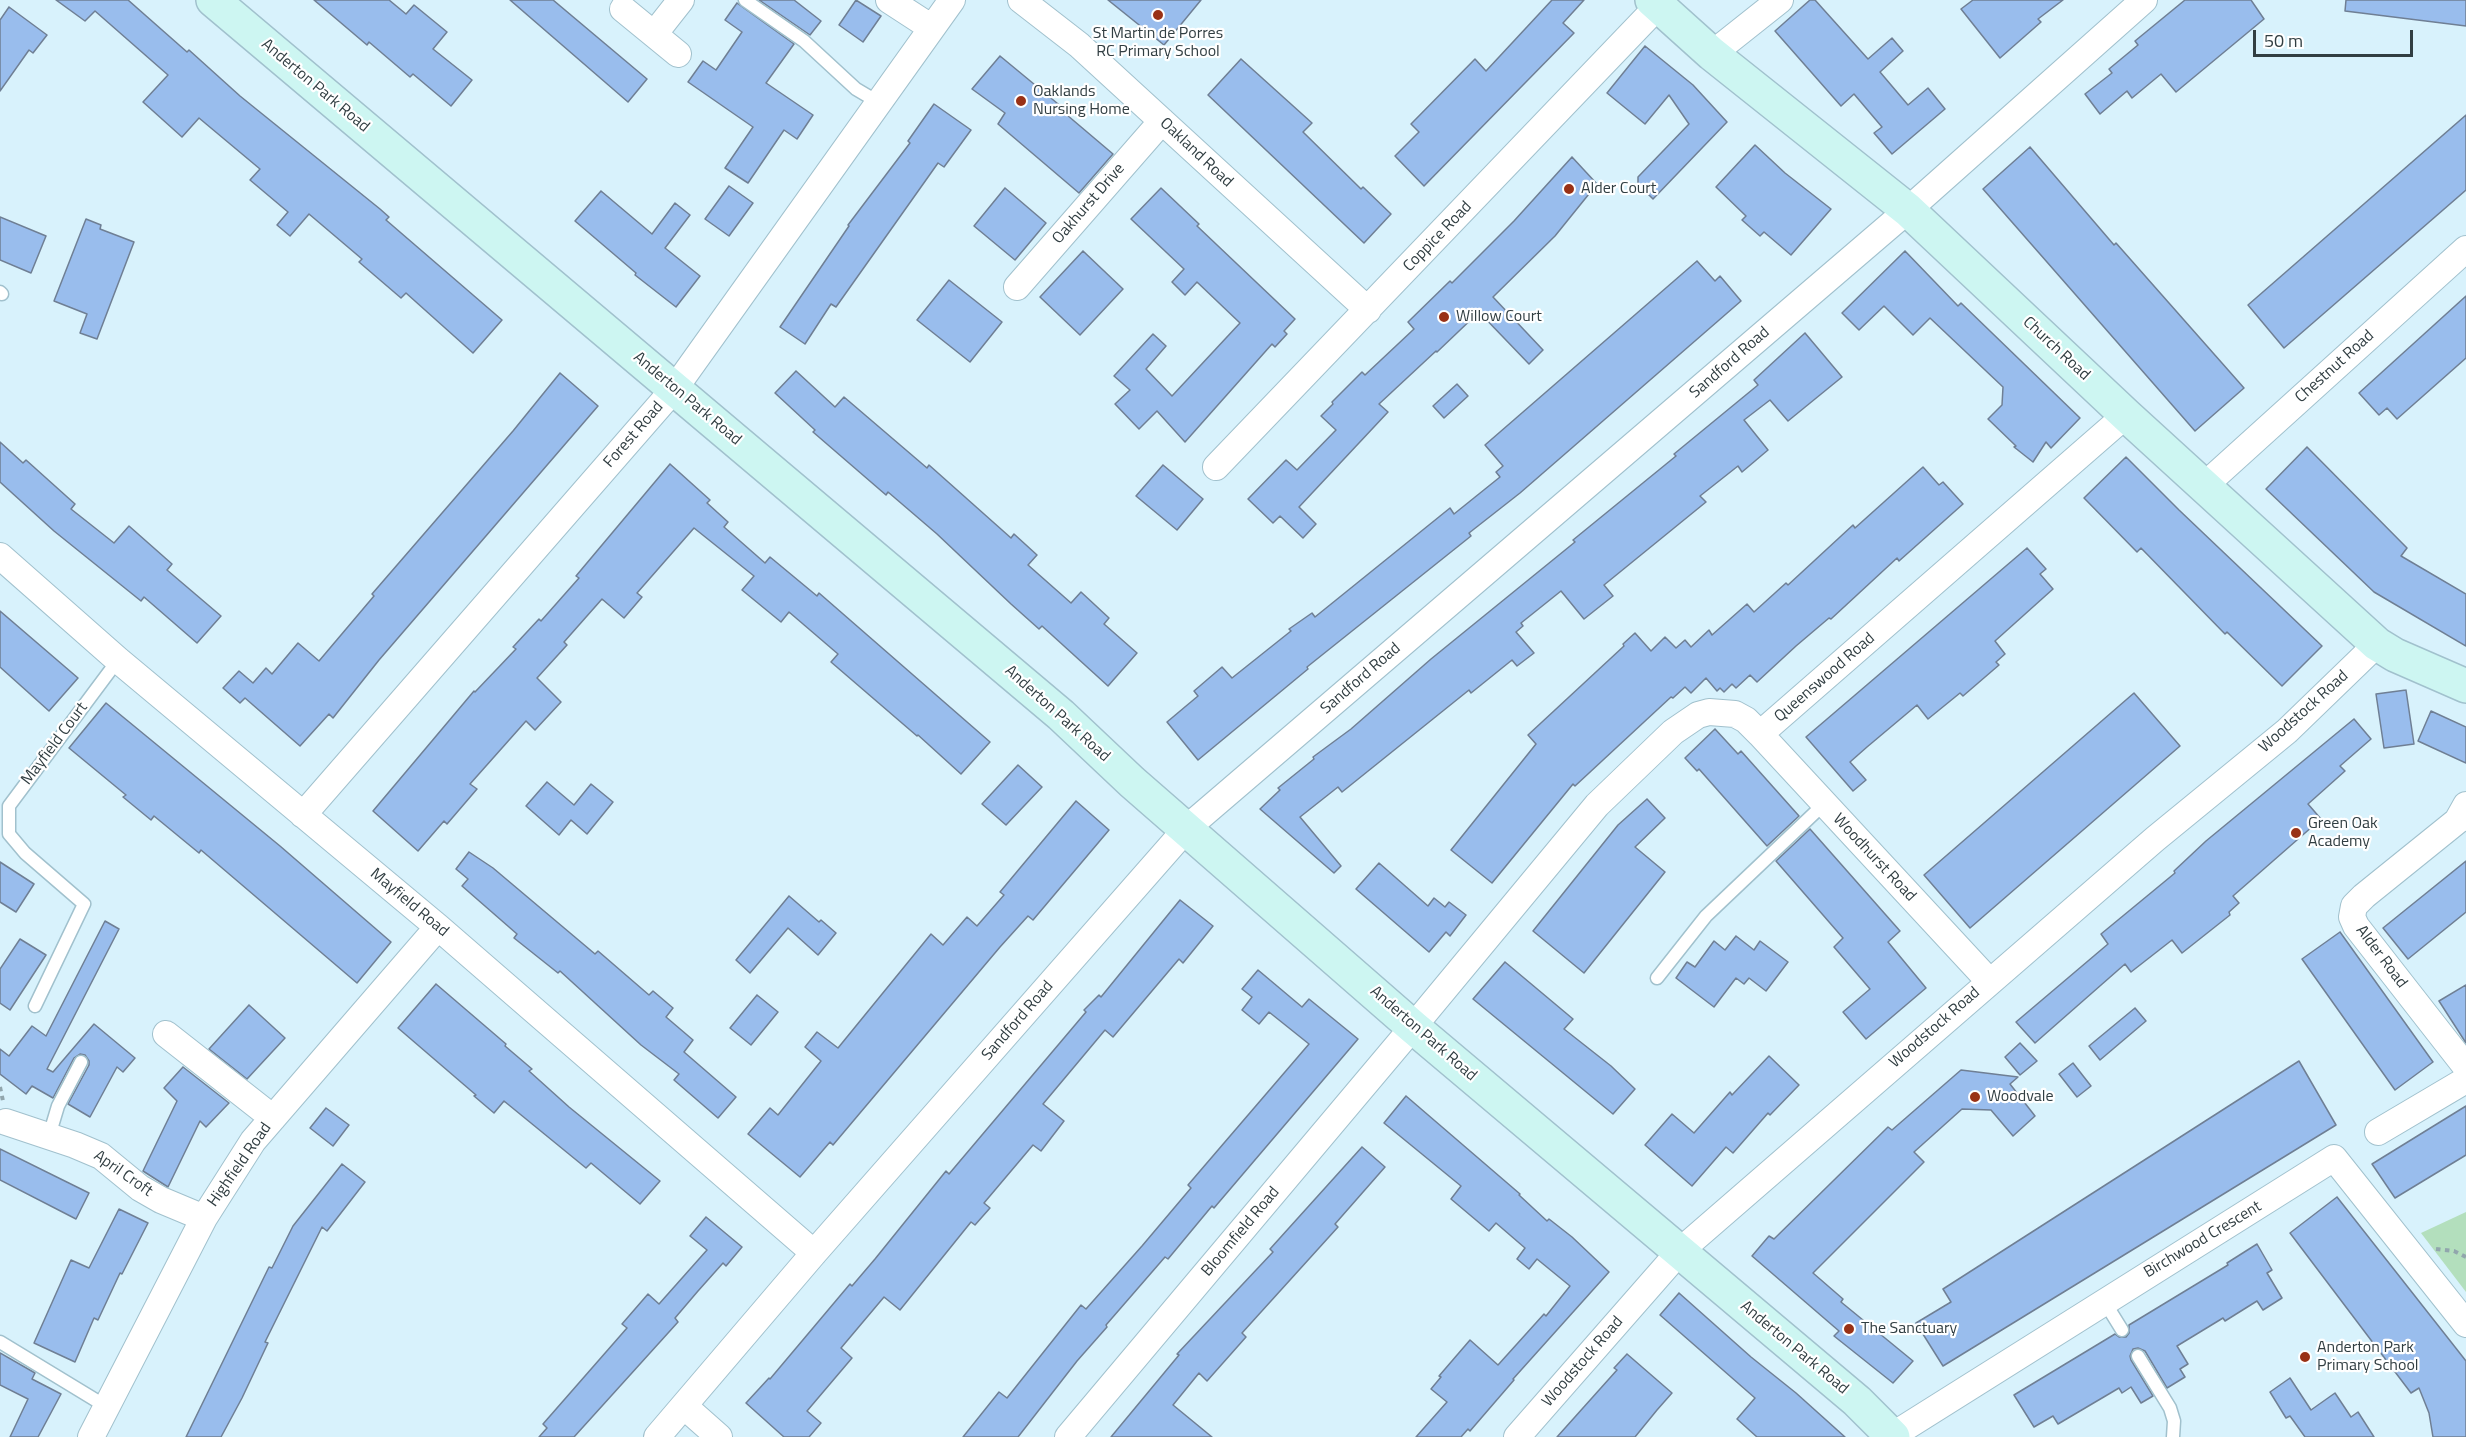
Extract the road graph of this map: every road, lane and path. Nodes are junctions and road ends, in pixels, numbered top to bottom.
1 (213, 0) edge
2 (681, 0) edge
3 (745, 0) edge
4 (889, 0) edge
5 (952, 0) edge
6 (1021, 0) edge
7 (1780, 0) edge
8 (2144, 0) edge
9 (1655, 3) edge
10 (623, 9) dead end
11 (932, 28) junction
12 (655, 33) junction
13 (678, 54) dead end
14 (1712, 54) junction
15 (878, 102) junction
16 (1162, 122) junction
17 (1908, 210) junction
18 (2466, 249) edge
19 (1017, 287) dead end
20 (1368, 310) junction
21 (675, 388) junction
22 (2126, 415) junction
23 (1216, 467) dead end
24 (2205, 485) junction
25 (0, 556) edge
26 (2377, 644) junction
27 (118, 660) junction
28 (2466, 686) edge
29 (1760, 734) junction
30 (1824, 804) junction
31 (2466, 806) edge
32 (303, 815) junction
33 (1187, 828) junction
34 (438, 927) junction
35 (1657, 978) dead end
36 (1989, 981) junction
37 (35, 1006) dead end
38 (1413, 1027) junction
39 (166, 1034) dead end
40 (81, 1062) dead end
41 (2466, 1067) edge
42 (2466, 1080) edge
43 (273, 1118) junction
44 (6, 1122) dead end
45 (2378, 1132) dead end
46 (49, 1136) junction
47 (204, 1218) junction
48 (1680, 1251) junction
49 (814, 1253) junction
50 (2104, 1301) junction
51 (2466, 1324) edge
52 (2122, 1330) dead end
53 (0, 1342) edge
54 (2138, 1356) dead end
55 (684, 1406) junction
56 (107, 1407) junction
57 (1891, 1436) edge
58 (91, 1437) edge
59 (657, 1437) edge
60 (719, 1437) edge
61 (1068, 1437) edge
62 (1516, 1437) edge
63 (2173, 1437) edge

1 - 21 street, Anderton Park Road
2 - 12 street
3 - 15 lane
4 - 11 street
5 - 11 street, Forest Road
6 - 16 street, Oakland Road
7 - 14 street
8 - 17 street, Sandford Road
9 - 14 street, Church Road
9 - 20 street, Coppice Road
10 - 12 street
11 - 15 street, Forest Road
12 - 13 street
14 - 17 street, Church Road
15 - 21 street, Forest Road
16 - 19 street, Oakhurst Drive
16 - 20 street, Oakland Road
17 - 22 street, Church Road
17 - 33 street, Sandford Road
18 - 24 street, Chestnut Road
20 - 23 street, Coppice Road
21 - 32 street, Forest Road
21 - 33 street, Anderton Park Road
22 - 24 street, Church Road
22 - 29 street, Queenswood Road
24 - 26 street, Church Road
25 - 27 street, Mayfield Road
26 - 28 street, Church Road
26 - 36 street, Woodstock Road
27 - 32 street, Mayfield Road
27 - 37 lane, Mayfield Court
29 - 30 street, Woodhurst Road
29 - 38 street, Queenswood Road
30 - 35 lane
30 - 36 street, Woodhurst Road
31 - 41 street, Alder Road
32 - 34 street, Mayfield Road
33 - 38 street, Anderton Park Road
33 - 49 street, Sandford Road
34 - 43 street, Highfield Road
34 - 49 street, Mayfield Road
36 - 48 street, Woodstock Road
38 - 48 street, Anderton Park Road
38 - 61 street, Bloomfield Road
39 - 43 street
40 - 46 lane
42 - 45 street
43 - 47 street, Highfield Road
44 - 46 street, April Croft
46 - 47 street, April Croft
47 - 56 street, Highfield Road
48 - 57 street, Anderton Park Road
48 - 62 street, Woodstock Road
49 - 55 street, Sandford Road
50 - 51 street, Birchwood Crescent
50 - 52 lane
50 - 57 street, Birchwood Crescent
53 - 56 lane
54 - 63 lane
55 - 59 street, Sandford Road
55 - 60 street
56 - 58 street, Highfield Road

